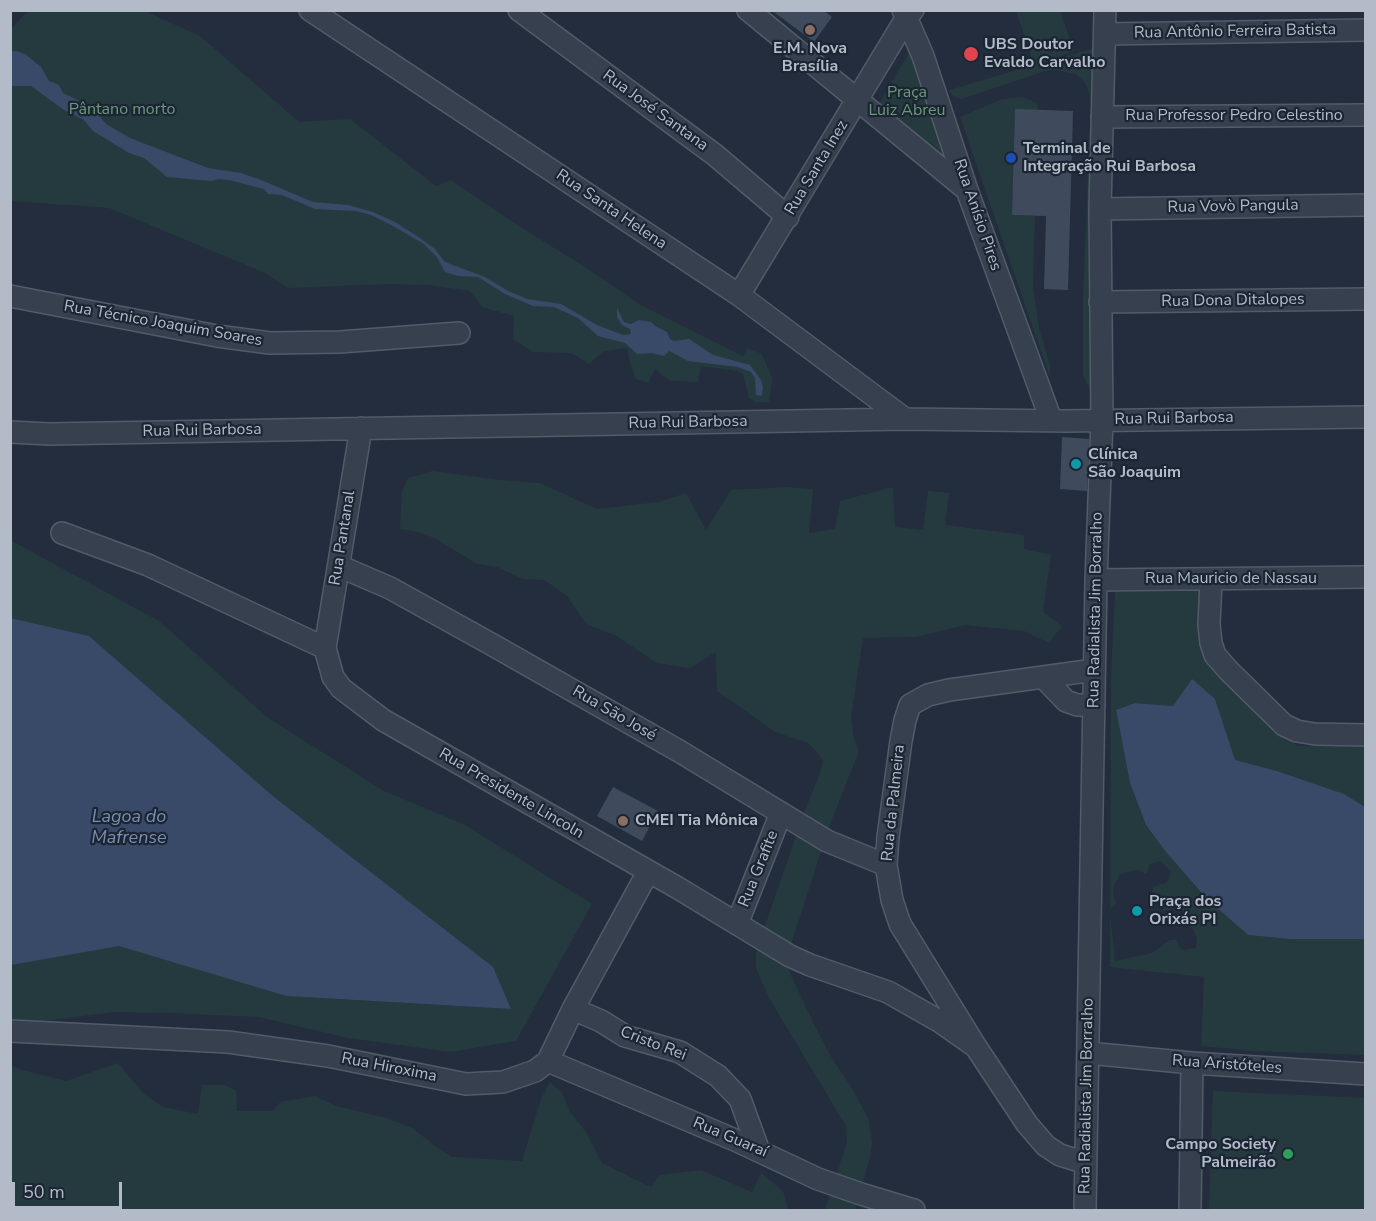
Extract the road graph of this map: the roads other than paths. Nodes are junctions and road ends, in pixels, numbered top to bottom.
1 (310, 10) edge
2 (519, 10) edge
3 (748, 10) edge
4 (1105, 10) edge
5 (908, 13) edge
6 (1365, 30) edge
7 (1104, 34) junction
8 (857, 102) junction
9 (1365, 115) edge
10 (1102, 117) junction
11 (967, 190) junction
12 (1365, 205) edge
13 (1100, 209) junction
14 (788, 217) junction
15 (10, 296) edge
16 (739, 296) junction
17 (1365, 299) edge
18 (1100, 302) junction
19 (459, 333) dead end
20 (1365, 417) edge
21 (905, 419) junction
22 (1051, 420) junction
23 (1102, 420) junction
24 (361, 428) junction
25 (10, 432) edge
26 (62, 533) dead end
27 (339, 566) junction
28 (1365, 578) edge
29 (1096, 580) junction
30 (1211, 580) junction
31 (325, 648) junction
32 (1094, 670) junction
33 (1043, 678) junction
34 (1094, 705) junction
35 (1365, 735) edge
36 (788, 818) junction
37 (886, 865) junction
38 (648, 872) junction
39 (737, 924) junction
40 (573, 1009) junction
41 (10, 1031) edge
42 (976, 1047) junction
43 (1088, 1053) junction
44 (548, 1061) junction
45 (1192, 1063) junction
46 (1365, 1074) edge
47 (759, 1151) junction
48 (1086, 1164) junction
49 (914, 1210) edge
50 (1085, 1210) edge
51 (1190, 1210) edge

1 - 16 street, Rua Santa Helena
2 - 14 street, Rua José Santana
3 - 8 street
4 - 7 street, Rua Radialista Jim Borralho
5 - 8 street, Rua Santa Inez
5 - 11 street, Rua Anísio Pires
6 - 7 street, Rua Antônio Ferreira Batista
7 - 10 street, Rua Radialista Jim Borralho
8 - 11 street
8 - 14 street, Rua Santa Inez
9 - 10 street, Rua Professor Pedro Celestino
10 - 13 street, Rua Radialista Jim Borralho
11 - 22 street, Rua Anísio Pires
12 - 13 street, Rua Vovò Pangula
13 - 18 street, Rua Radialista Jim Borralho
14 - 16 street, Rua Santa Inez
15 - 19 street, Rua Técnico Joaquim Soares
16 - 21 street, Rua Santa Helena
17 - 18 street, Rua Dona Ditalopes
18 - 23 street, Rua Radialista Jim Borralho
20 - 23 street, Rua Rui Barbosa
21 - 22 street, Rua Rui Barbosa
21 - 24 street, Rua Rui Barbosa
22 - 23 street, Rua Rui Barbosa
23 - 29 street, Rua Radialista Jim Borralho
24 - 25 street, Rua Rui Barbosa
24 - 27 street, Rua Pantanal
26 - 31 street
27 - 31 street, Rua Pantanal
27 - 36 street, Rua São José
28 - 30 street, Rua Mauricio de Nassau
29 - 30 street, Rua Mauricio de Nassau
29 - 32 street, Rua Radialista Jim Borralho
30 - 35 street
31 - 38 street, Rua Presidente Lincoln
32 - 33 street, Rua da Palmeira
32 - 34 street, Rua Radialista Jim Borralho
33 - 34 street
33 - 37 street, Rua da Palmeira
34 - 43 street, Rua Radialista Jim Borralho
36 - 37 street, Rua São José
36 - 39 street, Rua Grafite
37 - 42 street, Rua da Palmeira
38 - 39 street, Rua Presidente Lincoln
38 - 40 street
39 - 42 street, Rua Presidente Lincoln
40 - 44 street
40 - 47 street, Cristo Rei
41 - 44 street, Rua Hiroxima
42 - 48 street, Rua da Palmeira
43 - 45 street, Rua Aristóteles
43 - 48 street, Rua Radialista Jim Borralho
44 - 47 street, Rua Guaraí
45 - 46 street, Rua Aristóteles
45 - 51 street
47 - 49 street, Rua Guaraí
48 - 50 street, Rua Radialista Jim Borralho

